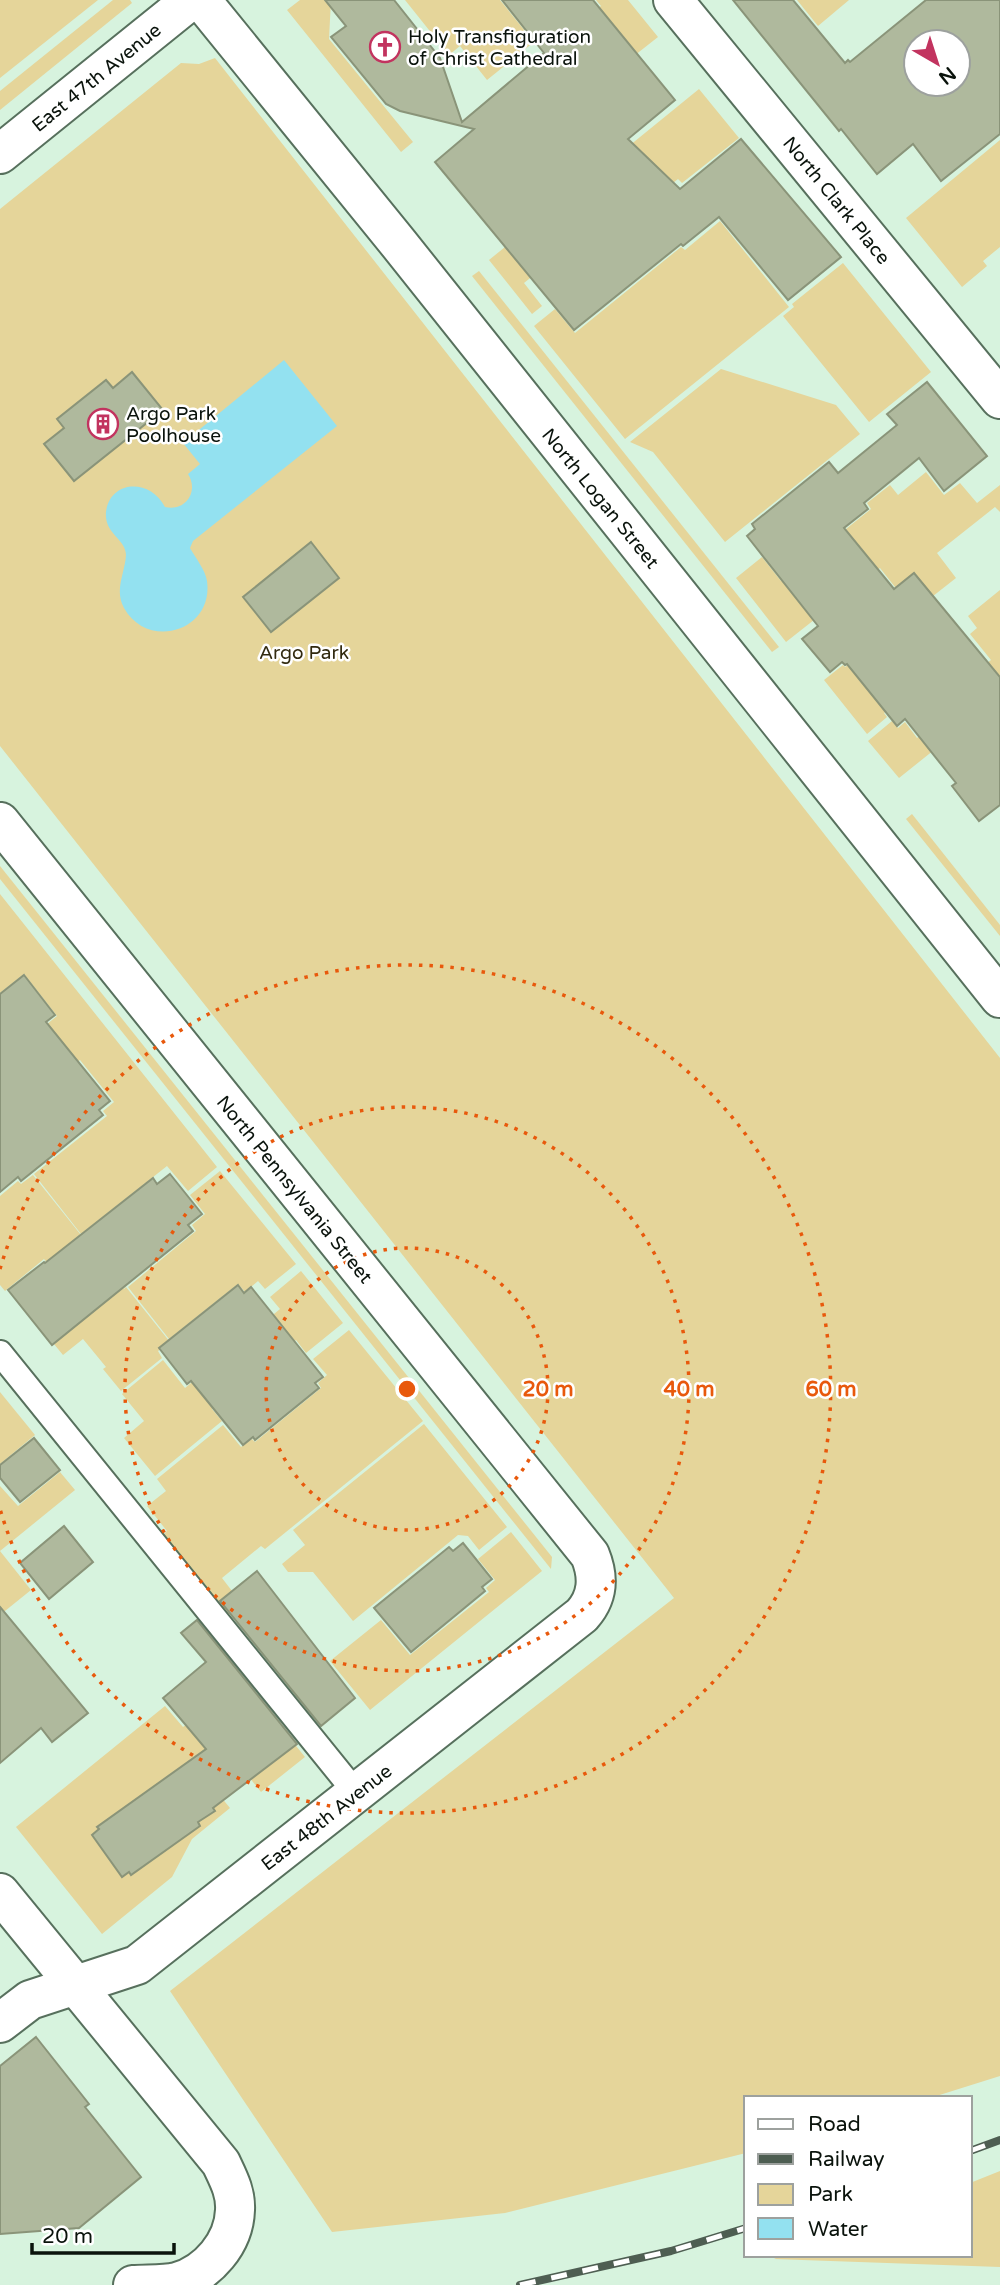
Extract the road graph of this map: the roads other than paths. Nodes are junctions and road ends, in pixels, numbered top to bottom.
1 (191, 0) edge
2 (201, 0) edge
3 (673, 0) edge
4 (0, 154) edge
5 (1000, 399) edge
6 (0, 822) edge
7 (1000, 998) edge
8 (0, 1353) edge
9 (590, 1555) joint
10 (356, 1793) junction
11 (0, 1893) edge
12 (75, 1985) junction
13 (0, 2023) edge
14 (133, 2285) edge

1 - 4 street, East 47th Avenue
2 - 7 street, North Logan Street
3 - 5 street, North Clark Place
6 - 9 street, North Pennsylvania Street
8 - 10 lane
9 - 10 street, East 48th Avenue
10 - 12 street, East 48th Avenue
11 - 12 street
12 - 13 street, East 48th Avenue
12 - 14 street

